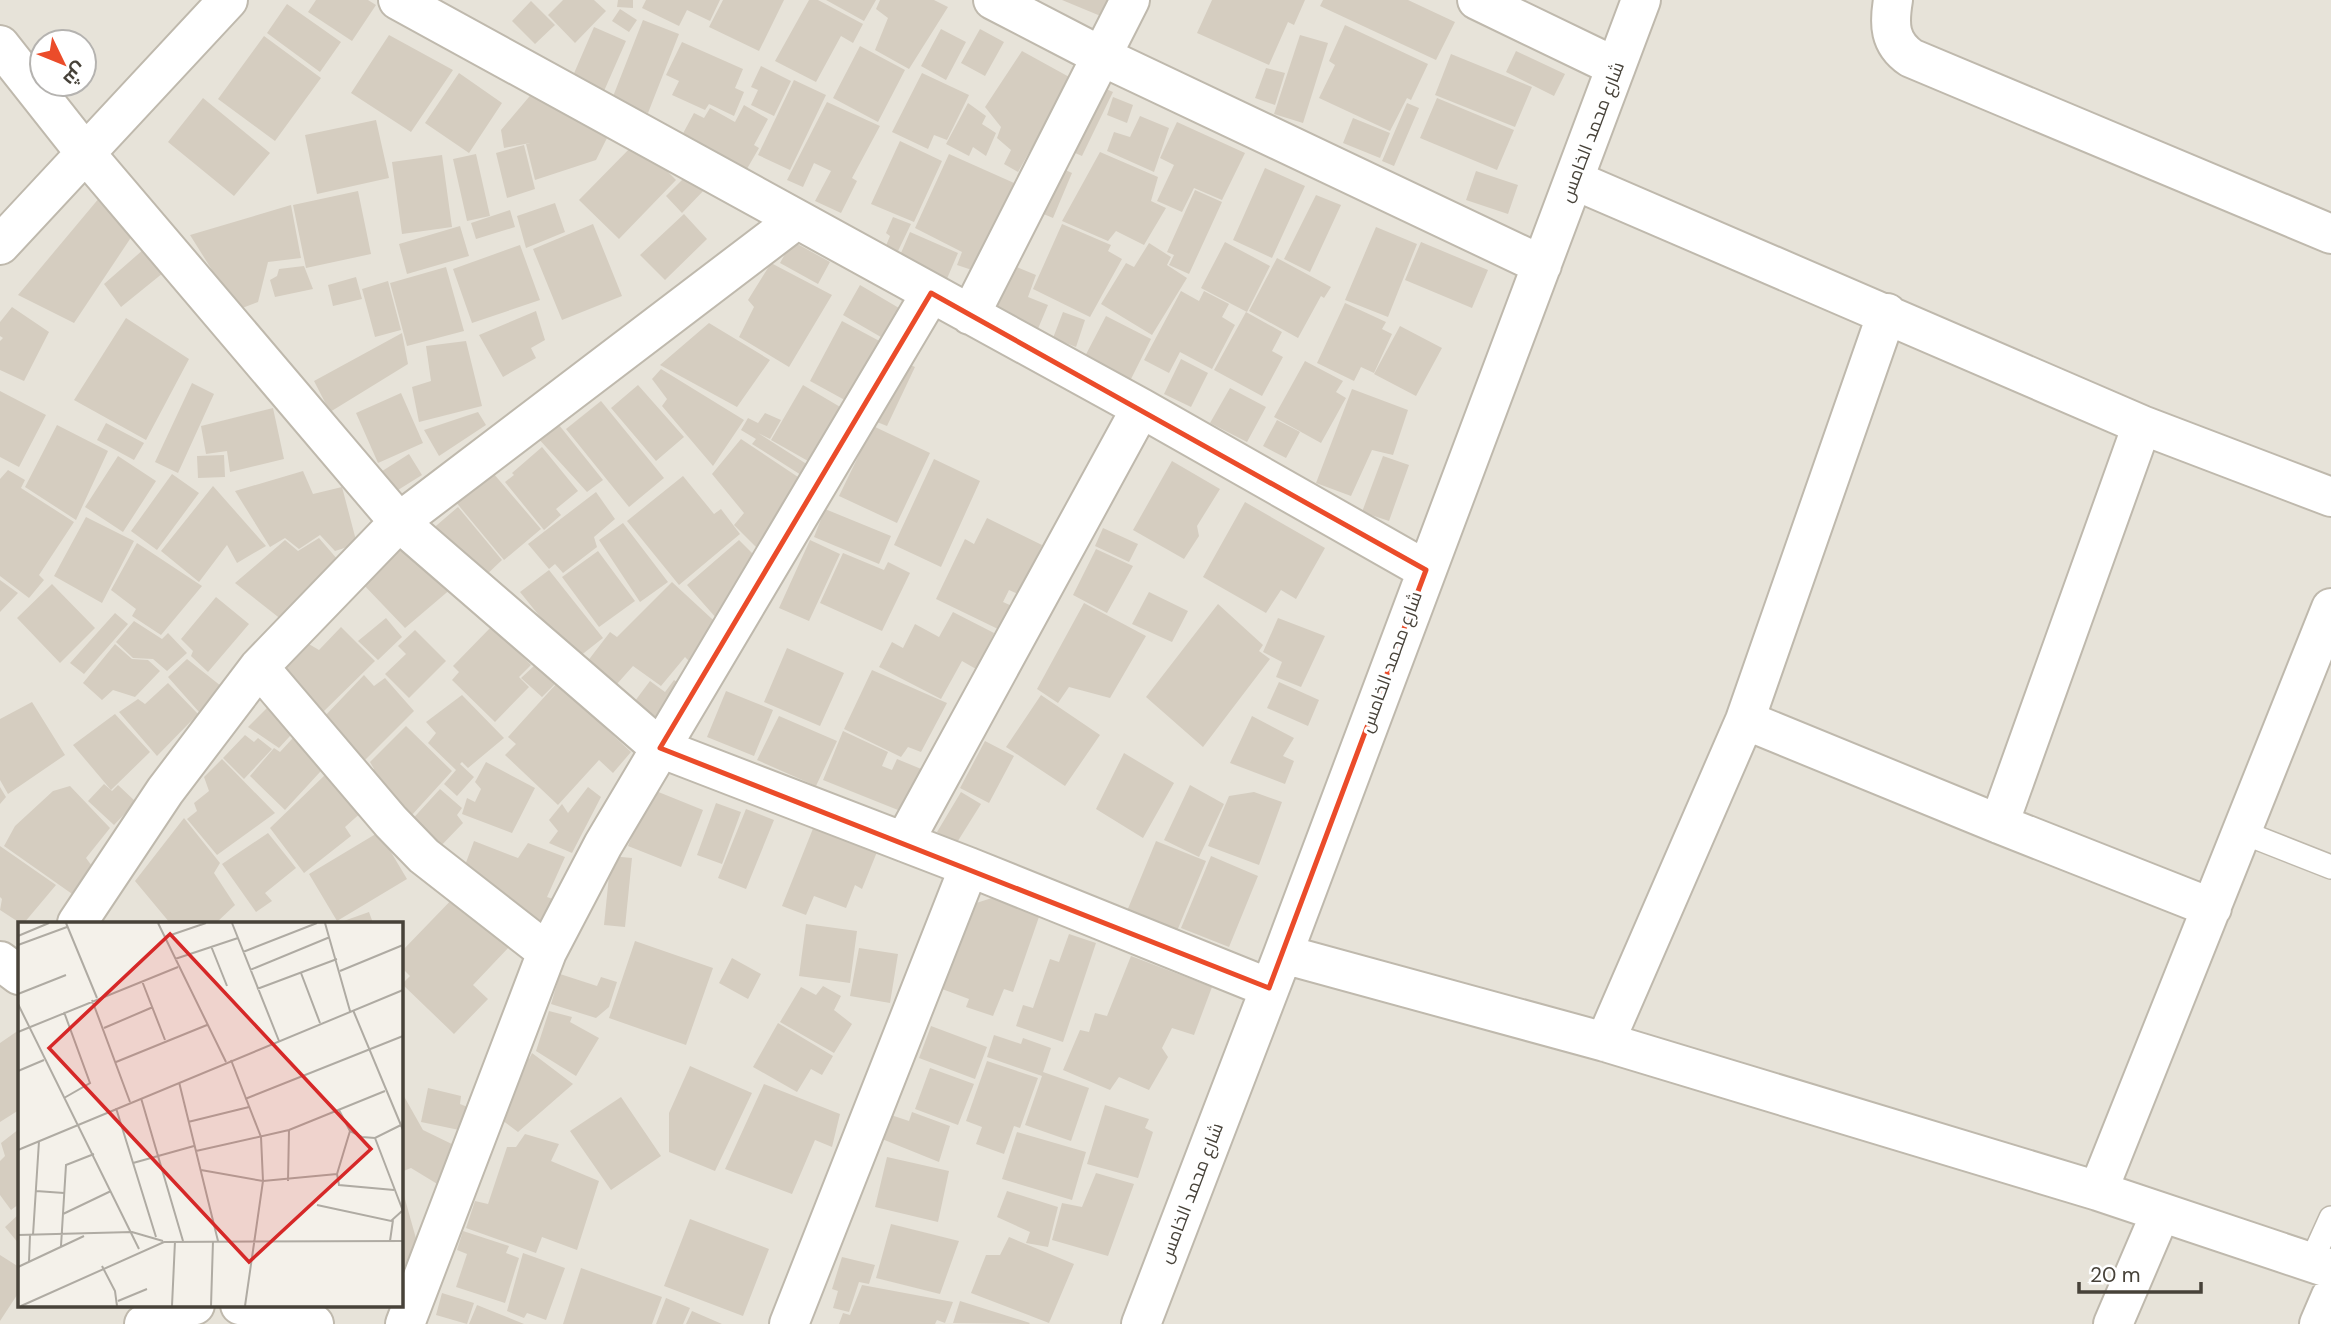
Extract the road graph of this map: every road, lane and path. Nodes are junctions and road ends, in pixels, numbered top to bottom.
1 (228, 0) edge
2 (398, 0) edge
3 (993, 0) edge
4 (1130, 0) edge
5 (1477, 0) edge
6 (1641, 0) edge
7 (1893, 0) edge
8 (0, 45) edge
9 (1101, 55) junction
10 (1616, 67) junction
11 (86, 154) junction
12 (1574, 180) junction
13 (796, 220) junction
14 (2331, 234) edge
15 (0, 245) edge
16 (1542, 265) junction
17 (931, 293) junction
18 (1887, 313) junction
19 (970, 315) junction
20 (1141, 408) junction
21 (2142, 425) junction
22 (2331, 497) edge
23 (399, 522) junction
24 (1426, 570) junction
25 (2331, 608) edge
26 (258, 667) junction
27 (1745, 719) junction
28 (660, 748) junction
29 (1999, 824) junction
30 (2242, 832) junction
31 (904, 842) junction
32 (2331, 866) edge
33 (969, 867) junction
34 (2212, 908) junction
35 (78, 922) edge
36 (547, 952) junction
37 (0, 961) edge
38 (1276, 971) junction
39 (18, 974) edge
40 (1605, 1042) junction
41 (2098, 1191) junction
42 (2161, 1212) junction
43 (2331, 1218) edge
44 (2321, 1265) edge
45 (2331, 1296) edge
46 (191, 1306) edge
47 (244, 1306) edge
48 (144, 1324) edge
49 (314, 1324) edge
50 (405, 1324) edge
51 (789, 1324) edge
52 (1141, 1324) edge
53 (2113, 1324) edge
54 (2319, 1324) edge

1 - 11 street
2 - 13 street
3 - 9 street
4 - 9 street
5 - 10 street
6 - 10 street, شارع محمد الخامس
7 - 14 street
8 - 11 street
9 - 16 street
9 - 19 street
10 - 12 street, شارع محمد الخامس
11 - 15 street
11 - 23 street
12 - 16 street, شارع محمد الخامس
12 - 18 street
13 - 17 street
13 - 23 street
16 - 24 street, شارع محمد الخامس
17 - 19 street
17 - 28 street
18 - 21 street
18 - 27 street
19 - 20 street
20 - 24 street
20 - 31 street
21 - 22 street
21 - 29 street
23 - 26 street
23 - 28 street
24 - 38 street, شارع محمد الخامس
25 - 30 street
26 - 35 street
26 - 36 street
27 - 29 street
27 - 40 street
28 - 31 street
28 - 36 street
29 - 34 street
30 - 32 lane
30 - 34 street
31 - 33 street
33 - 38 street
33 - 51 street
34 - 41 street
36 - 50 street
37 - 39 street
38 - 40 street
38 - 52 street, شارع محمد الخامس
40 - 41 street
41 - 42 street
42 - 44 street
42 - 53 street
43 - 44 lane
45 - 54 street
46 - 48 street
47 - 49 street

